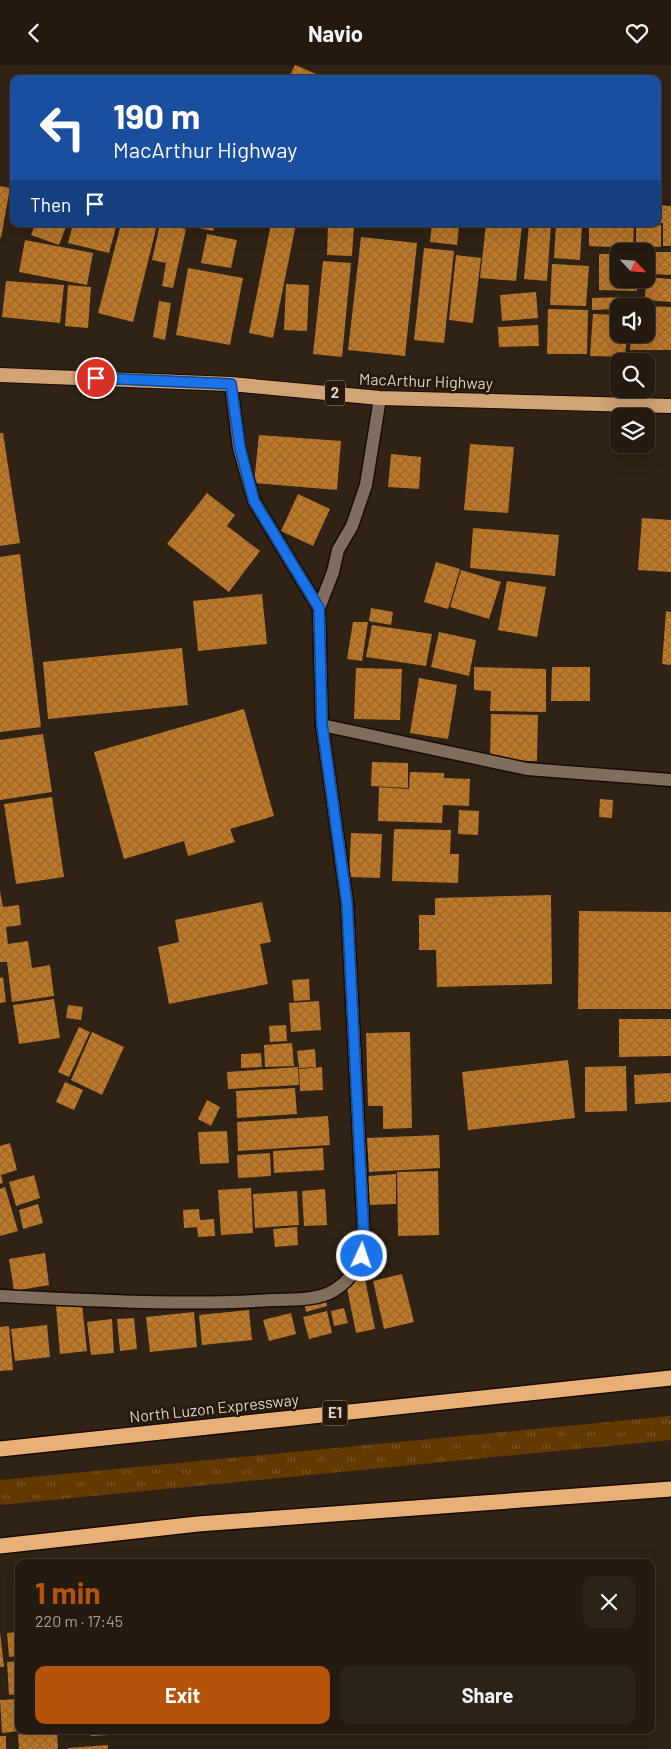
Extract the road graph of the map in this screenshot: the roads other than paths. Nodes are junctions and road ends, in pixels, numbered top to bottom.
1 (0, 375) edge
2 (231, 384) junction
3 (380, 398) junction
4 (671, 406) edge
5 (319, 608) junction
6 (322, 725) junction
7 (671, 779) edge
8 (0, 1296) edge
9 (671, 1378) edge
10 (0, 1449) edge
11 (671, 1489) edge
12 (0, 1546) edge

1 - 2 highway, MacArthur Highway / 2
2 - 3 highway, MacArthur Highway / 2
2 - 5 street
3 - 4 highway, MacArthur Highway / 2
3 - 5 street
5 - 6 street
6 - 7 street
6 - 8 street
9 - 10 highway, North Luzon Expressway / E1
11 - 12 highway

